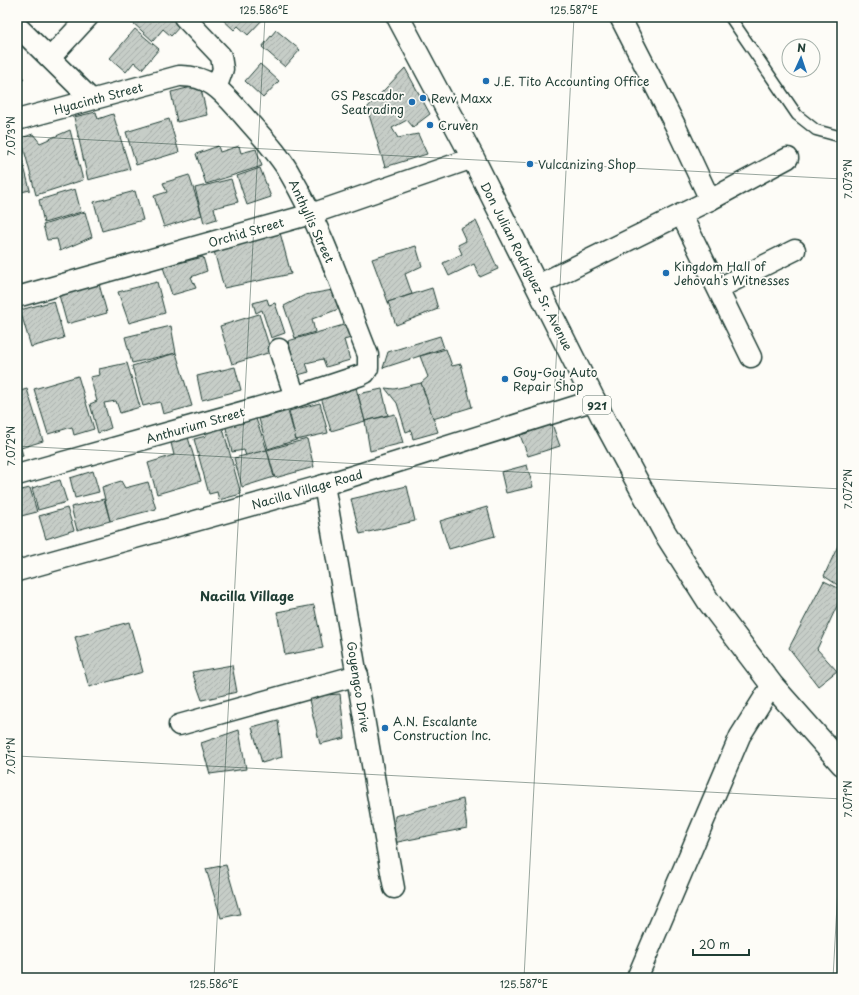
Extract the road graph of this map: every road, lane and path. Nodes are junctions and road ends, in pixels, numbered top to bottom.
1 (88, 17) edge
2 (184, 17) edge
3 (398, 17) edge
4 (620, 17) edge
5 (730, 17) edge
6 (17, 26) edge
7 (50, 58) junction
8 (179, 76) joint
9 (217, 86) junction
10 (91, 99) junction
11 (17, 120) edge
12 (842, 137) edge
13 (473, 158) junction
14 (788, 158) dead end
15 (710, 200) junction
16 (311, 214) junction
17 (681, 214) junction
18 (795, 250) dead end
19 (538, 286) junction
20 (718, 288) junction
21 (17, 297) edge
22 (279, 349) dead end
23 (751, 357) dead end
24 (368, 368) joint
25 (295, 397) junction
26 (595, 400) junction
27 (17, 475) edge
28 (324, 485) junction
29 (17, 571) edge
30 (358, 675) junction
31 (772, 684) junction
32 (179, 725) dead end
33 (842, 764) edge
34 (394, 888) dead end
35 (637, 978) edge

1 - 7 street
2 - 9 street
3 - 13 main road, Don Julian Rodriguez Sr. Avenue / 921
4 - 15 street
5 - 12 lane
6 - 7 street
7 - 10 street
8 - 9 street, Anthyllis Street
8 - 10 street, Hyacinth Street
9 - 16 street, Anthyllis Street
10 - 11 street, Hyacinth Street
13 - 16 street, Orchid Street
13 - 19 main road, Don Julian Rodriguez Sr. Avenue / 921
14 - 15 street
15 - 17 street
16 - 21 street, Orchid Street
16 - 24 street, Anthyllis Street
17 - 19 street
17 - 20 street
18 - 20 street
19 - 26 main road, Don Julian Rodriguez Sr. Avenue / 921
20 - 23 street
22 - 25 street
24 - 25 street, Anthurium Street
25 - 27 street, Anthurium Street
26 - 28 street, Nacilla Village Road
26 - 31 main road, Don Julian Rodriguez Sr. Avenue / 921
28 - 29 street, Nacilla Village Road
28 - 30 street, Goyengco Drive
30 - 32 street
30 - 34 street, Goyengco Drive
31 - 33 main road, Don Julian Rodriguez Sr. Avenue / 921
31 - 35 street

